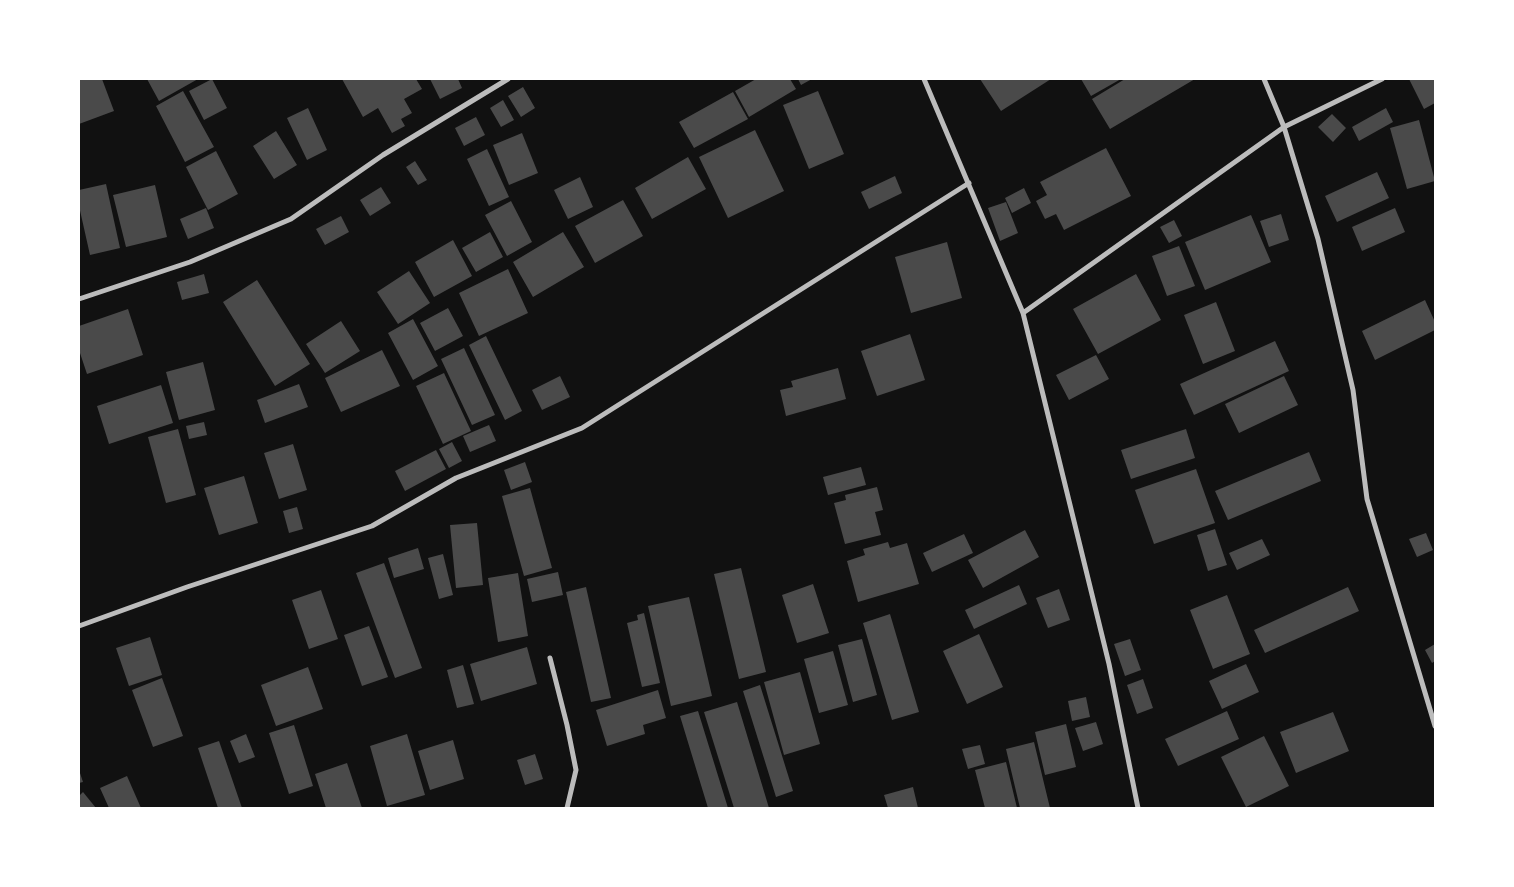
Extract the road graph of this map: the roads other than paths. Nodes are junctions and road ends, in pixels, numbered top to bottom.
1 (508, 79) edge
2 (924, 79) edge
3 (1264, 79) edge
4 (1382, 79) edge
5 (1284, 127) junction
6 (969, 183) junction
7 (79, 299) edge
8 (1023, 313) junction
9 (79, 626) edge
10 (550, 658) dead end
11 (1435, 726) edge
12 (567, 808) edge
13 (1138, 808) edge

1 - 7 street
2 - 6 street
3 - 5 street
4 - 5 street
5 - 8 street
5 - 11 street
6 - 8 street
6 - 9 street
8 - 13 street
10 - 12 street

